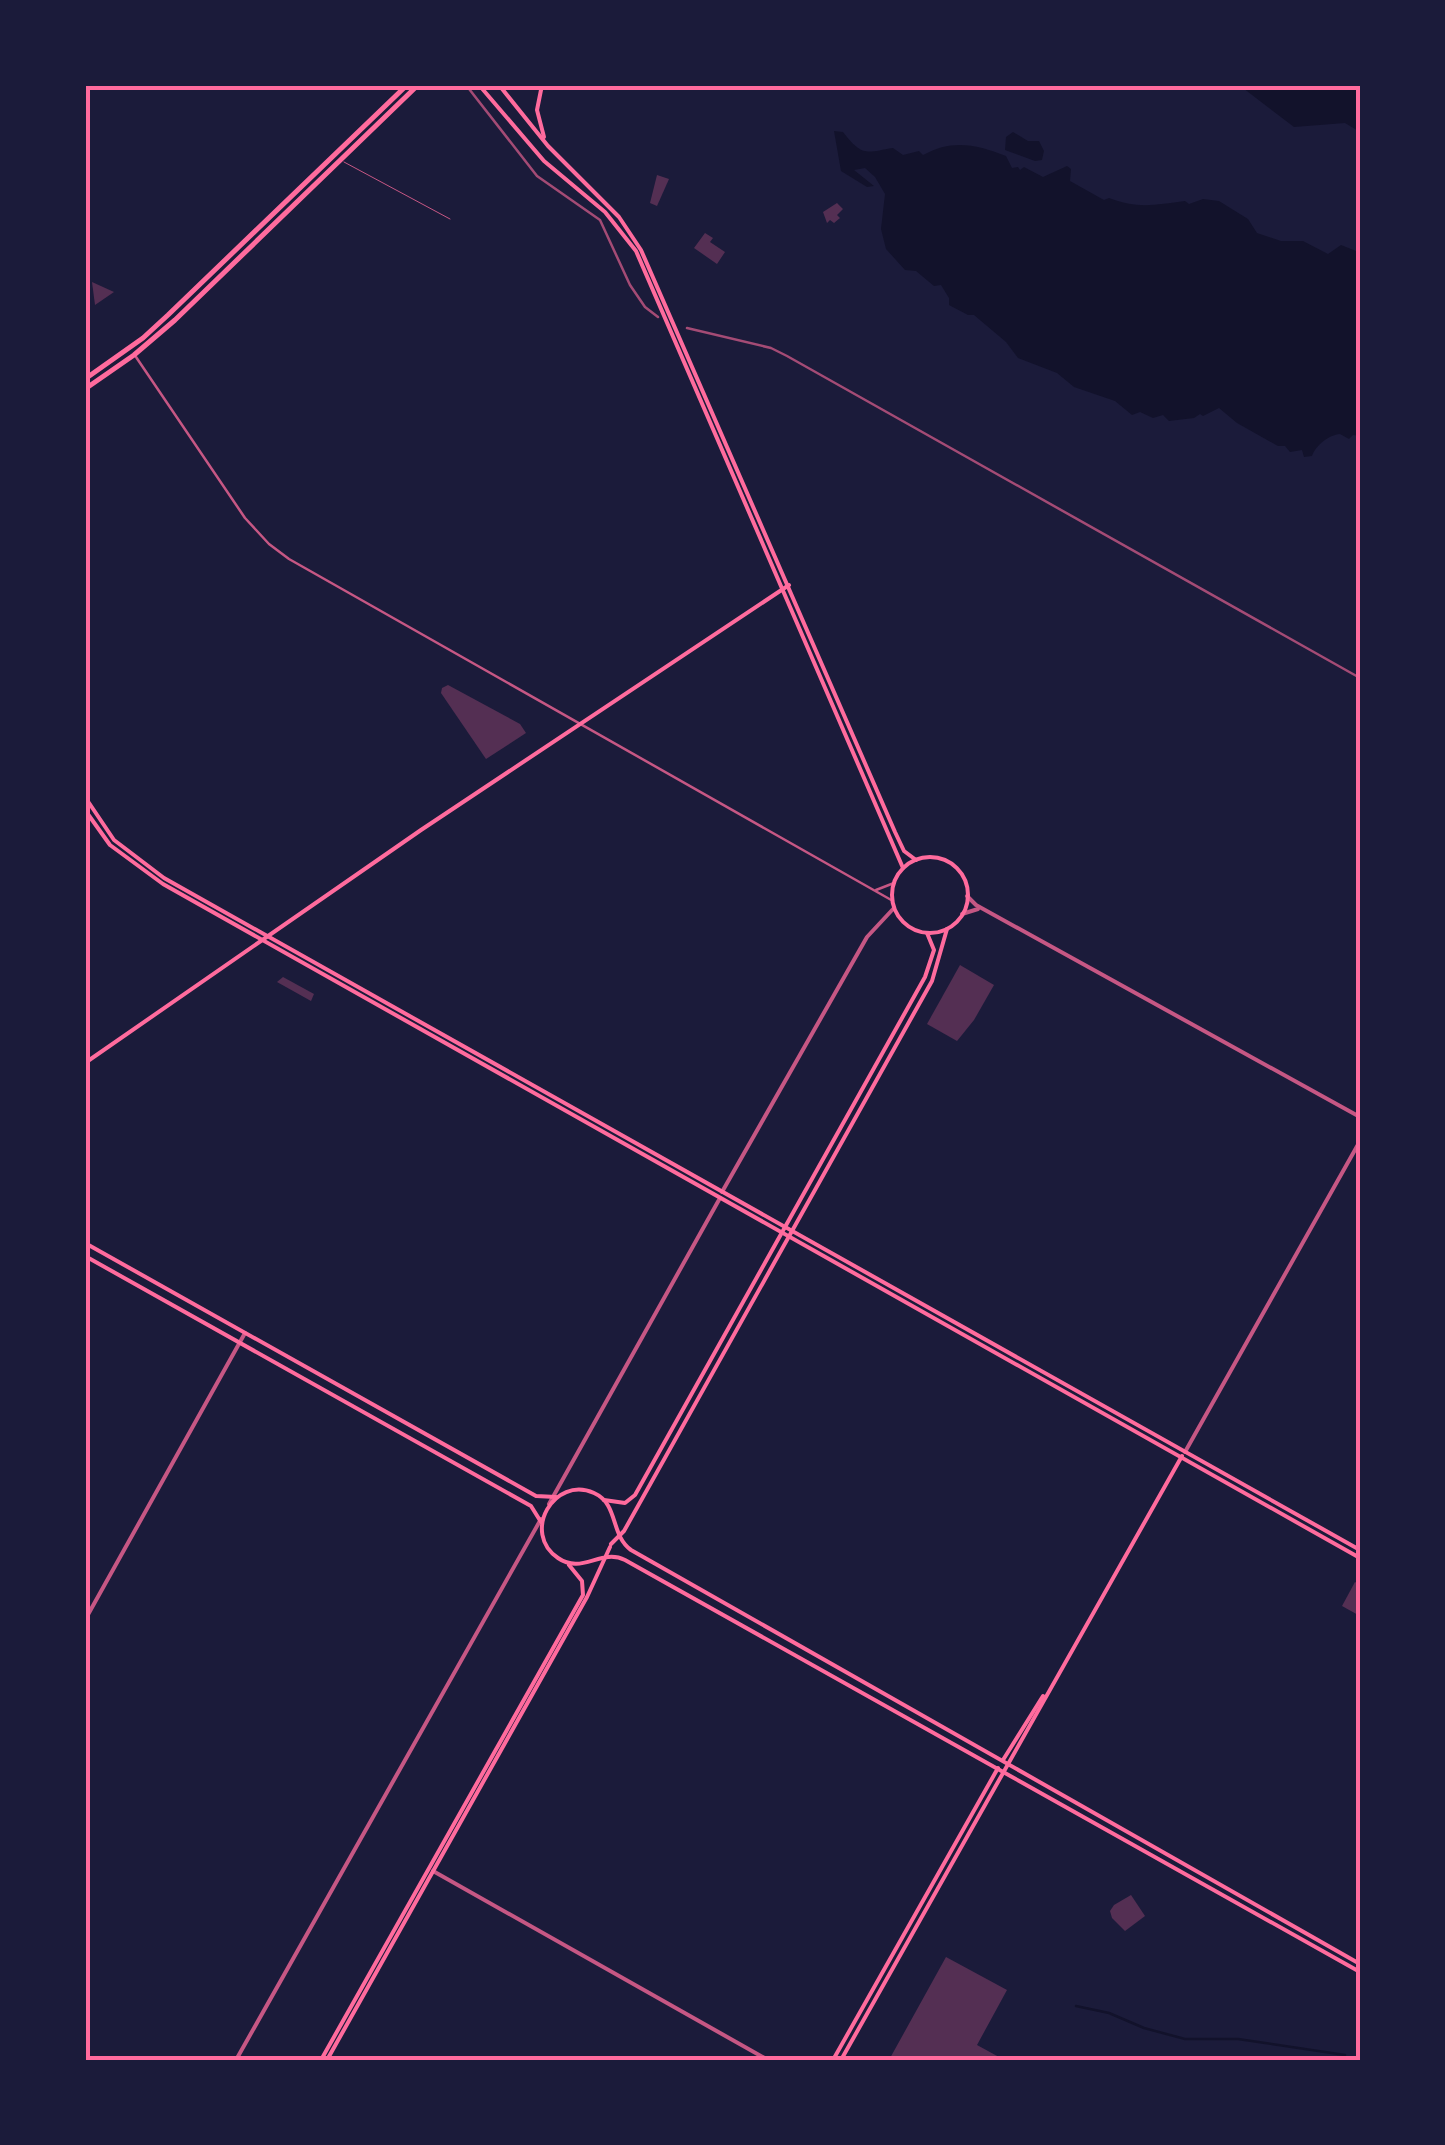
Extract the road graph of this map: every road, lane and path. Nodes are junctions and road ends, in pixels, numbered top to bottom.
1 (407, 85) edge
2 (418, 85) edge
3 (480, 85) edge
4 (500, 85) edge
5 (542, 85) edge
6 (548, 146) junction
7 (341, 161) junction
8 (572, 170) junction
9 (560, 178) junction
10 (450, 219) dead end
11 (134, 354) junction
12 (85, 379) edge
13 (85, 389) edge
14 (789, 585) junction
15 (782, 588) junction
16 (579, 723) junction
17 (85, 797) edge
18 (85, 810) edge
19 (916, 860) junction
20 (903, 868) junction
21 (894, 883) junction
22 (875, 890) junction
23 (968, 896) junction
24 (893, 904) junction
25 (983, 909) junction
26 (962, 914) junction
27 (947, 928) junction
28 (928, 933) junction
29 (264, 938) junction
30 (85, 1063) edge
31 (1360, 1117) edge
32 (1360, 1141) edge
33 (721, 1195) junction
34 (784, 1230) junction
35 (791, 1234) junction
36 (85, 1243) edge
37 (85, 1256) edge
38 (245, 1333) junction
39 (240, 1343) junction
40 (1183, 1455) junction
41 (560, 1495) junction
42 (552, 1498) junction
43 (604, 1500) junction
44 (549, 1505) junction
45 (542, 1520) junction
46 (616, 1528) junction
47 (619, 1538) junction
48 (611, 1546) junction
49 (1360, 1550) edge
50 (608, 1555) junction
51 (599, 1558) junction
52 (1360, 1558) edge
53 (566, 1562) junction
54 (85, 1620) edge
55 (1005, 1764) junction
56 (1000, 1772) junction
57 (431, 1870) junction
58 (1360, 1964) edge
59 (1360, 1972) edge
60 (236, 2060) edge
61 (324, 2060) edge
62 (768, 2060) edge
63 (833, 2060) edge
64 (841, 2060) edge

1 - 12 main road
2 - 7 main road
3 - 9 main road
4 - 6 main road
5 - 6 main road
6 - 8 main road
7 - 10 lane
7 - 11 main road
8 - 9 main road
8 - 14 main road
9 - 15 main road
11 - 13 main road
11 - 16 street
14 - 15 main road
14 - 19 main road
15 - 16 main road
15 - 20 main road
16 - 22 street
16 - 29 main road
17 - 29 main road
18 - 29 main road
19 - 20 main road
19 - 23 main road
20 - 21 main road
21 - 22 street
21 - 24 main road
22 - 24 street
23 - 25 street
23 - 26 main road
24 - 28 main road
24 - 33 street
25 - 26 street
25 - 31 street
26 - 27 main road
27 - 28 main road
27 - 35 main road
28 - 34 main road
29 - 30 main road
29 - 33 main road
32 - 40 street
33 - 34 main road
33 - 42 street
34 - 35 main road
34 - 43 main road
35 - 40 main road
35 - 47 main road
36 - 38 main road
37 - 39 main road
38 - 39 street
38 - 42 main road
39 - 45 main road
39 - 54 street
40 - 49 main road
40 - 52 main road
40 - 55 main road
41 - 42 main road
41 - 43 main road
41 - 44 main road
42 - 44 street
43 - 46 main road
44 - 45 main road
45 - 53 main road
45 - 60 street
46 - 47 main road
46 - 48 main road
47 - 48 main road
47 - 55 main road
48 - 50 main road
48 - 51 main road
50 - 51 main road
50 - 56 main road
50 - 57 main road
51 - 53 main road
53 - 57 main road
55 - 56 main road
55 - 58 main road
56 - 59 main road
56 - 63 main road
56 - 64 main road
57 - 61 main road
57 - 62 street

